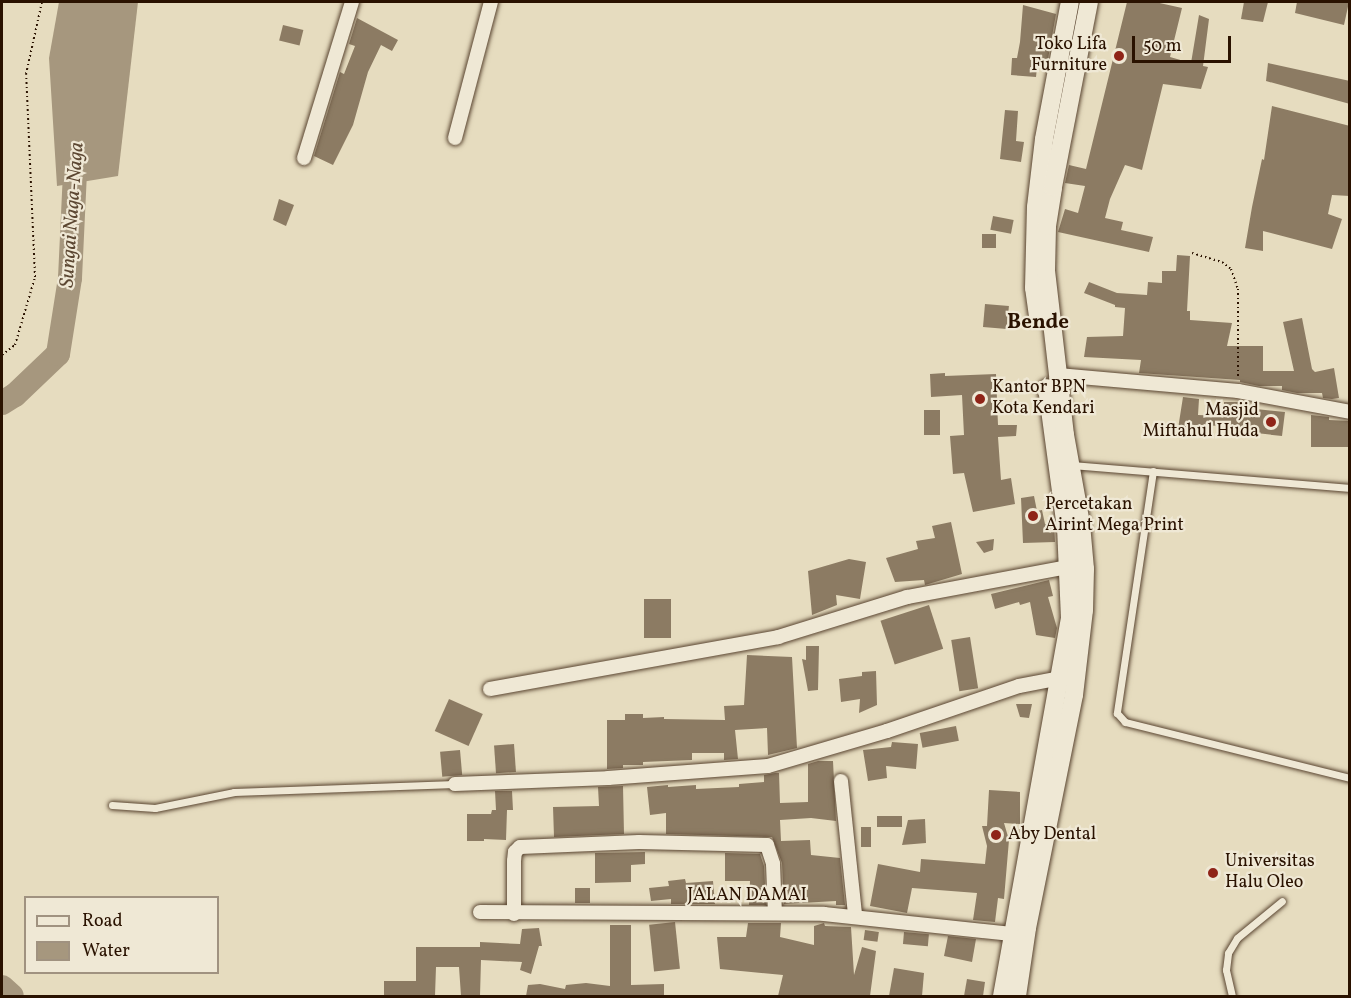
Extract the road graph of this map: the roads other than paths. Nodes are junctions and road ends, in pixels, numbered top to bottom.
1 (352, 2) edge
2 (491, 2) edge
3 (1070, 2) edge
4 (1089, 2) edge
5 (455, 138) dead end
6 (304, 158) dead end
7 (1047, 174) junction
8 (1058, 375) junction
9 (1350, 412) edge
10 (1070, 465) junction
11 (1153, 471) junction
12 (1350, 488) edge
13 (1068, 567) junction
14 (1060, 678) junction
15 (490, 689) dead end
16 (1054, 757) junction
17 (1350, 778) edge
18 (841, 781) dead end
19 (455, 784) joint
20 (112, 805) dead end
21 (1282, 901) dead end
22 (480, 912) dead end
23 (775, 913) junction
24 (514, 914) junction
25 (855, 915) junction
26 (1012, 934) junction
27 (1002, 996) edge
28 (1017, 996) edge
29 (1232, 996) edge

1 - 6 street
2 - 5 street
3 - 7 street
4 - 7 street
7 - 8 street
7 - 13 street
8 - 9 street
8 - 10 street
10 - 11 lane
10 - 16 street
11 - 12 lane
11 - 17 lane
13 - 14 street
13 - 15 street
14 - 16 street
14 - 19 street
16 - 26 street
16 - 28 street
18 - 25 street
19 - 20 lane
21 - 29 lane
22 - 24 street, JALAN DAMAI
23 - 24 street, JALAN DAMAI
23 - 24 street
23 - 25 street, JALAN DAMAI
25 - 26 street, JALAN DAMAI
26 - 27 street

